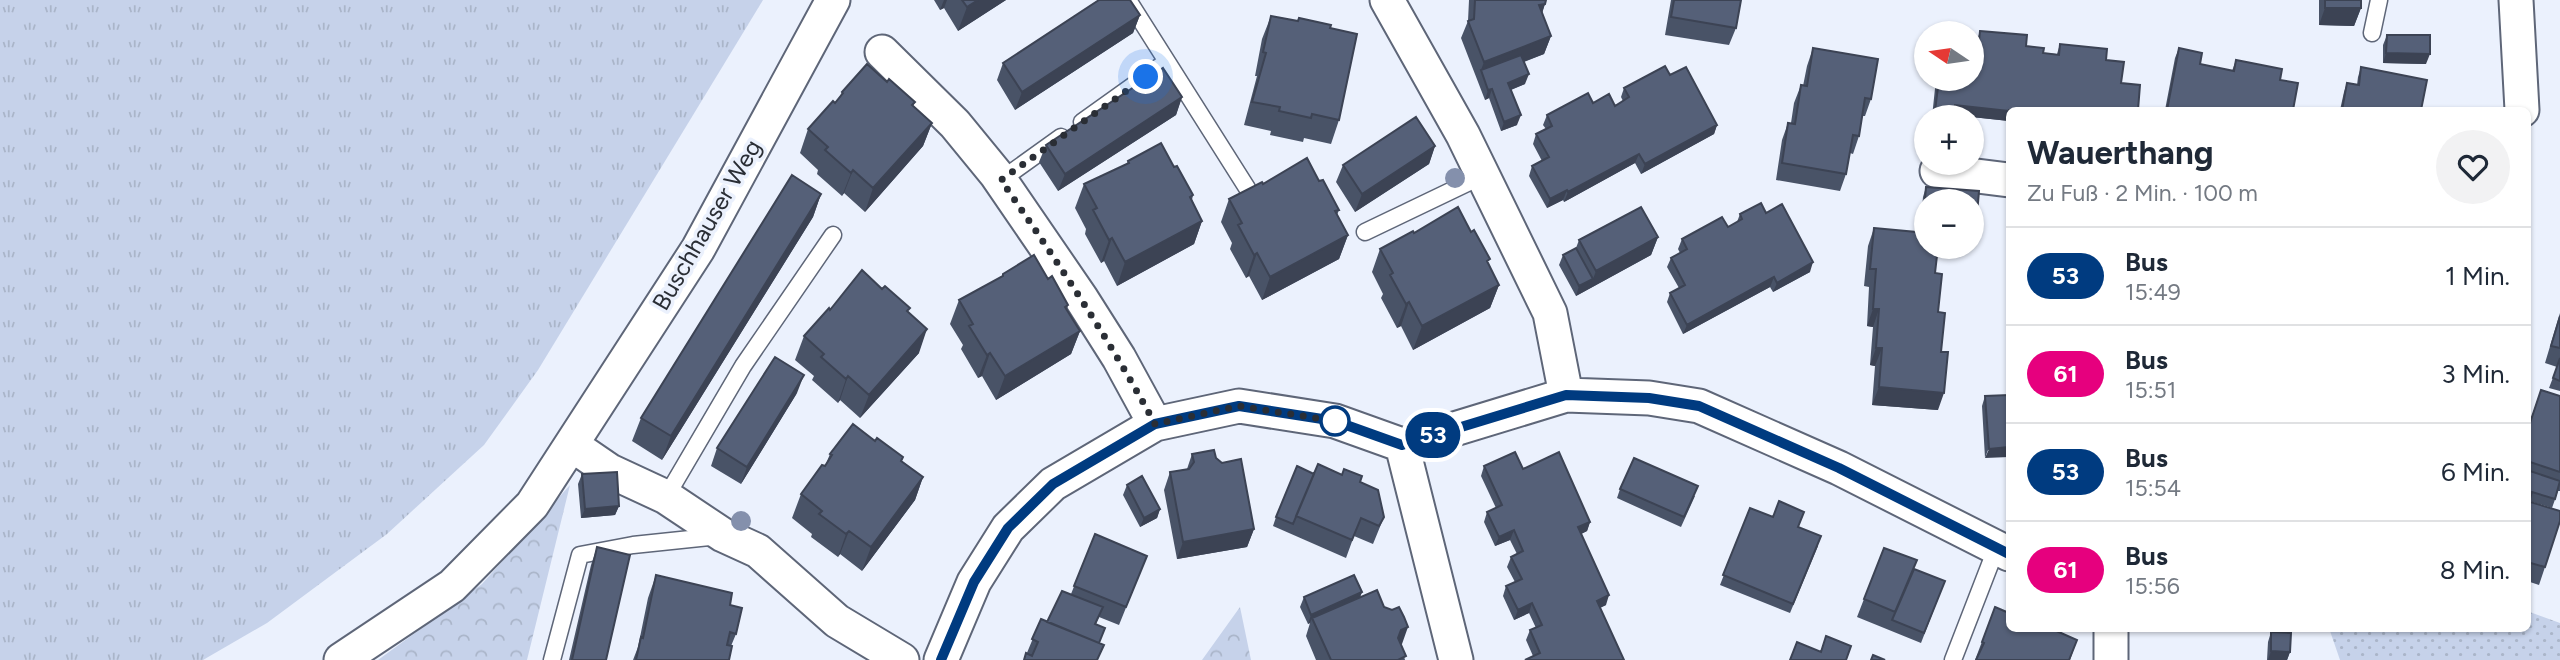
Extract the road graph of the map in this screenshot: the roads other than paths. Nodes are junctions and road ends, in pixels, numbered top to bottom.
1 (833, 0) edge
2 (1128, 0) edge
3 (1387, 0) edge
4 (2379, 0) edge
5 (2516, 0) edge
6 (2372, 33) dead end
7 (882, 52) dead end
8 (1166, 62) junction
9 (2522, 107) edge
10 (1484, 175) junction
11 (1969, 175) edge
12 (1001, 180) junction
13 (2006, 180) edge
14 (1247, 188) edge
15 (1365, 232) dead end
16 (833, 235) dead end
17 (1566, 395) junction
18 (1155, 424) junction
19 (572, 445) junction
20 (1402, 445) junction
21 (666, 497) junction
22 (723, 536) junction
23 (2003, 551) edge
24 (2111, 632) edge
25 (341, 660) edge
26 (552, 660) edge
27 (902, 660) edge
28 (941, 660) edge
29 (1456, 660) edge
30 (1953, 660) edge
31 (2111, 660) edge

1 - 19 street, Buschhauser Weg
2 - 8 lane
3 - 10 street
4 - 6 lane
5 - 9 street
7 - 12 street
8 - 12 lane
8 - 14 lane
10 - 15 lane
10 - 17 street
11 - 13 street
12 - 18 street
16 - 21 lane
17 - 20 street
17 - 23 street
18 - 20 street
18 - 28 street
19 - 21 street
19 - 25 street, Buschhauser Weg
20 - 29 street
21 - 22 street
22 - 26 lane
22 - 27 street
23 - 30 lane
24 - 31 street

